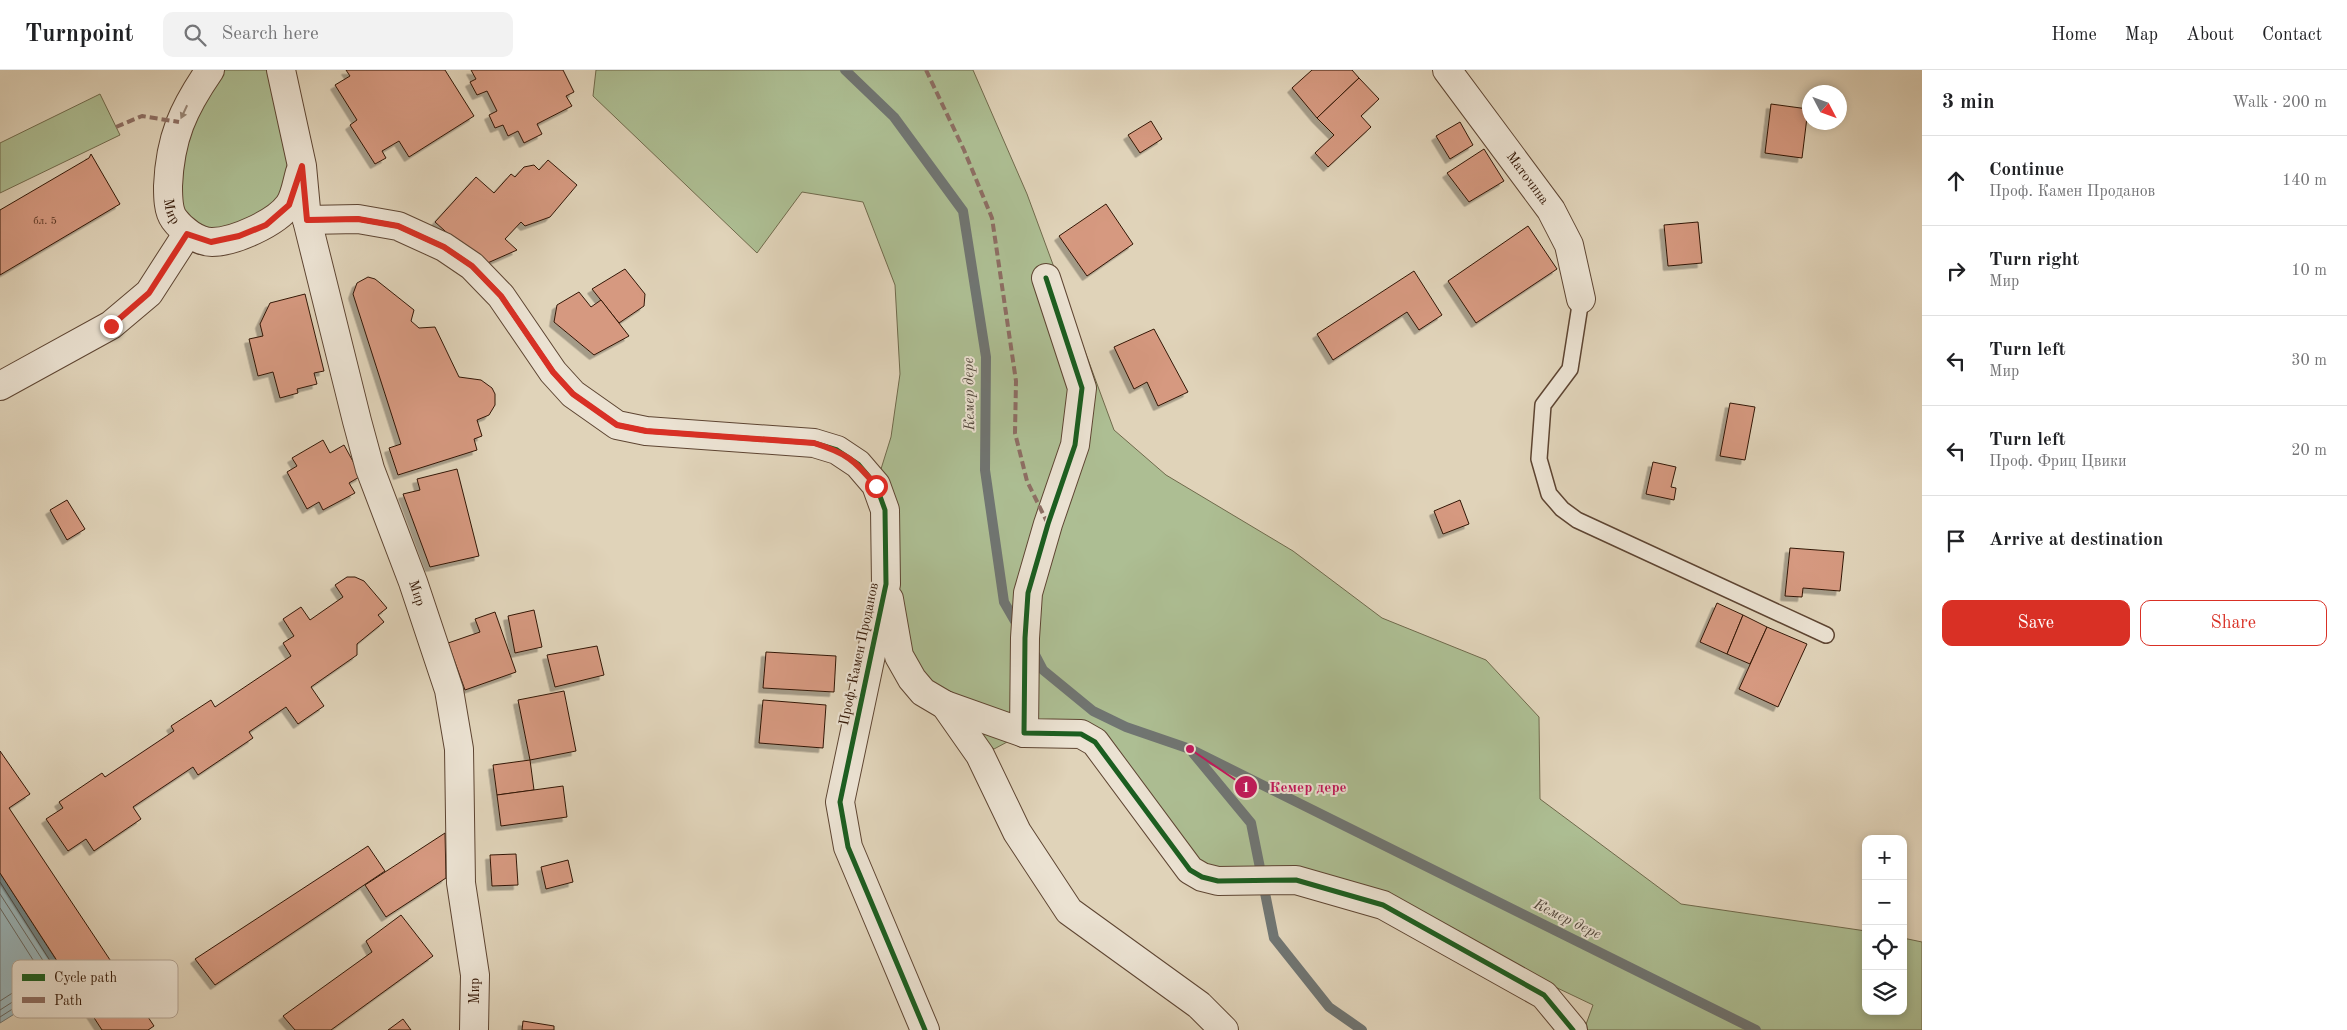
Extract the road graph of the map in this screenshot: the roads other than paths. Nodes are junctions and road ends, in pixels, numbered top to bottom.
1 (210, 70) edge
2 (280, 70) edge
3 (1447, 70) edge
4 (302, 166) junction
5 (307, 220) junction
6 (187, 234) junction
7 (1046, 278) dead end
8 (1581, 299) joint
9 (0, 386) edge
10 (886, 584) junction
11 (1826, 635) dead end
12 (945, 705) junction
13 (1024, 733) junction
14 (474, 1030) edge
15 (925, 1030) edge
16 (1224, 1030) edge
17 (1573, 1030) edge

1 -> 6 street, Мир
2 - 4 street, Мир
3 - 8 street, Маточина
4 - 5 street, Мир
4 - 6 street, Мир
5 - 10 street, Проф. Камен Проданов
5 - 14 street, Мир
6 - 9 street
7 - 13 street
8 - 11 lane
10 - 12 street
10 - 15 street, Проф. Камен Проданов
12 - 13 street
12 - 16 street
13 - 17 street

